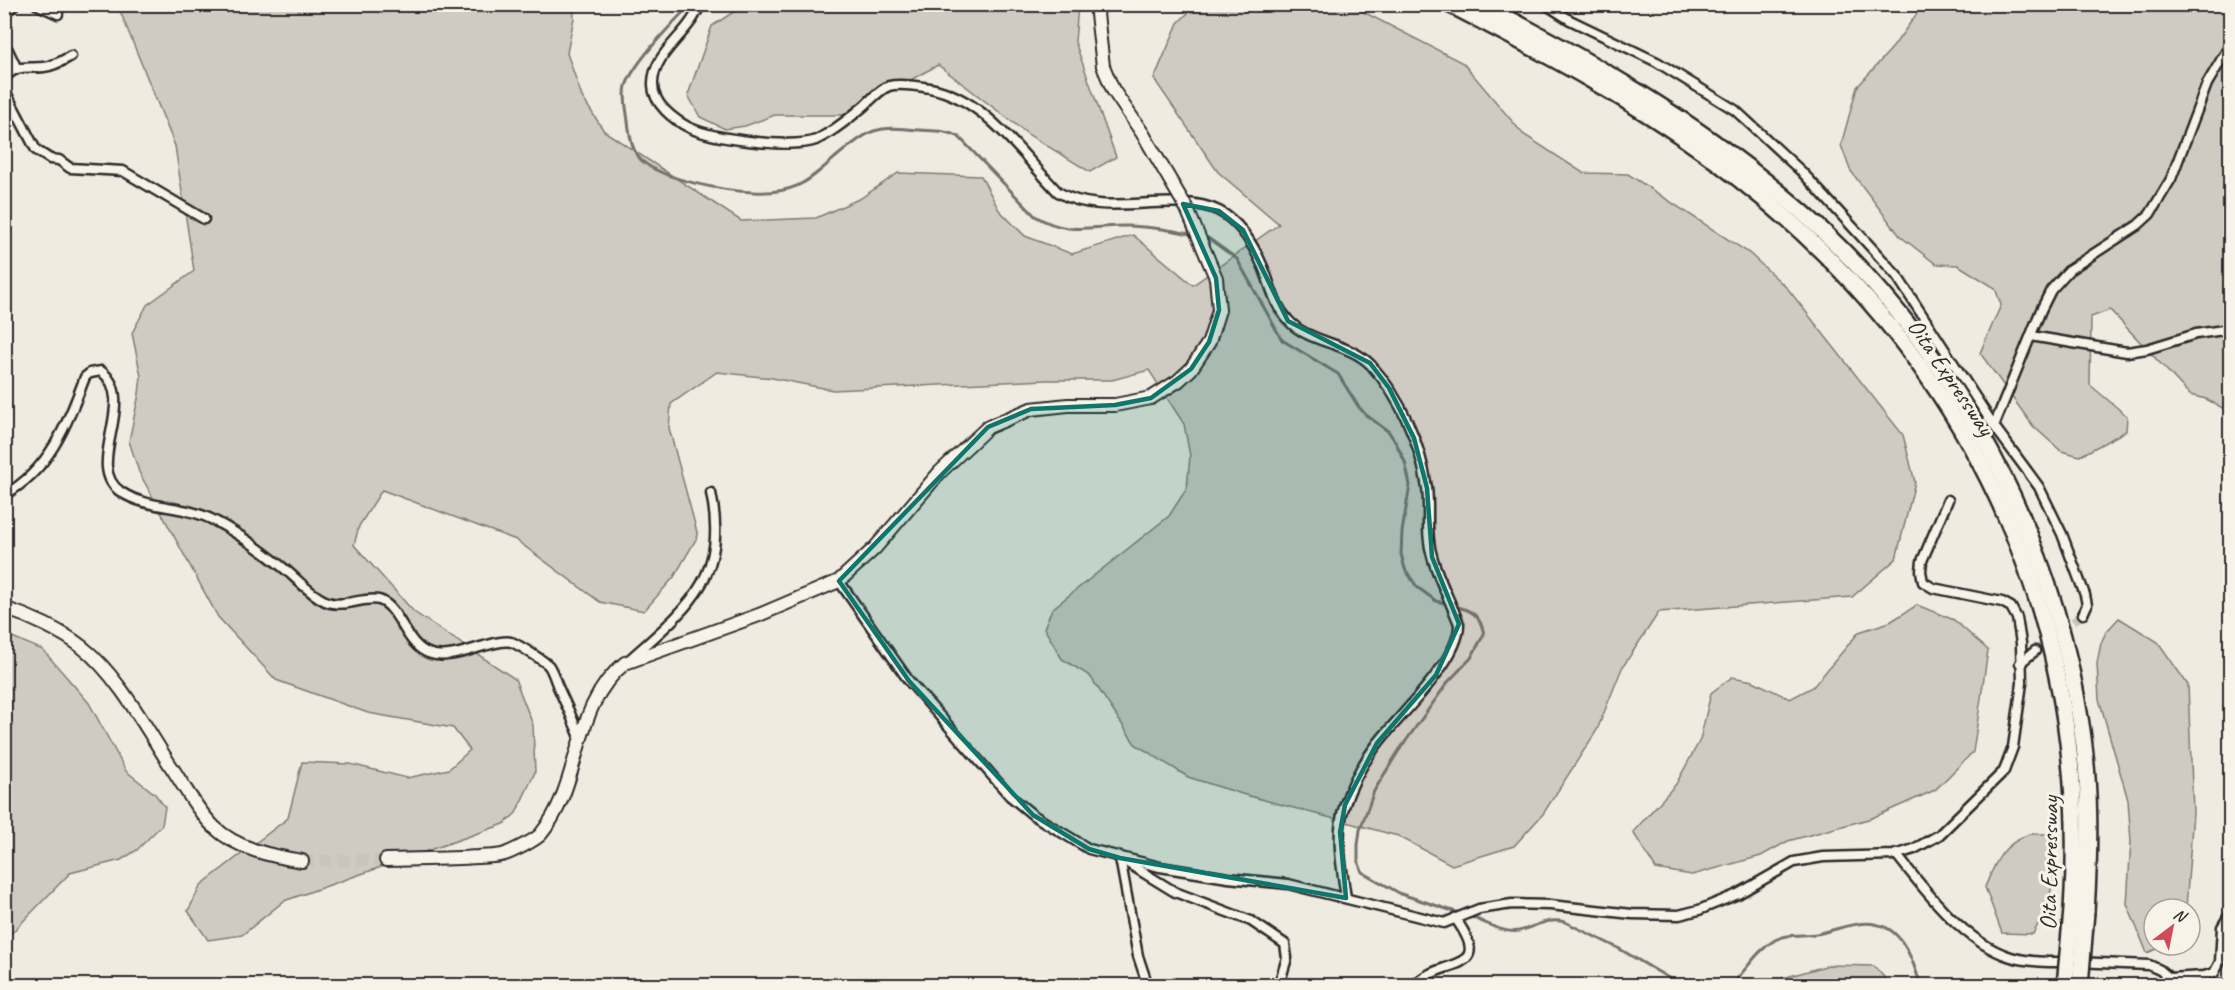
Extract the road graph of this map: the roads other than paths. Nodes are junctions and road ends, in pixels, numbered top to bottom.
1 (15, 4) edge
2 (36, 4) edge
3 (701, 4) edge
4 (1100, 4) edge
5 (1449, 4) edge
6 (1480, 4) edge
7 (1545, 4) edge
8 (4, 14) edge
9 (58, 14) dead end
10 (2230, 45) edge
11 (4, 47) edge
12 (71, 56) dead end
13 (17, 69) junction
14 (4, 79) edge
15 (4, 89) edge
16 (204, 219) dead end
17 (2230, 329) edge
18 (2031, 336) junction
19 (1994, 426) junction
20 (711, 493) dead end
21 (4, 495) edge
22 (1948, 500) dead end
23 (839, 581) junction
24 (4, 608) edge
25 (2083, 614) dead end
26 (2035, 651) tunnel mouth
27 (625, 663) junction
28 (2020, 663) junction
29 (580, 737) junction
30 (1896, 854) junction
31 (1120, 858) junction
32 (386, 860) tunnel mouth
33 (302, 861) tunnel mouth
34 (1346, 898) junction
35 (2079, 911) junction
36 (2230, 914) edge
37 (1455, 918) junction
38 (2170, 978) junction
39 (1148, 986) edge
40 (1285, 986) edge
41 (1414, 986) edge
42 (2065, 986) edge
43 (2080, 986) edge
44 (2179, 986) edge

1 - 8 street
2 - 9 street
3 - 34 street
4 - 23 street, bridge
5 - 35 highway, Oita Expressway
6 - 35 highway, Oita Expressway
7 - 19 street
10 - 18 street
11 - 13 street
12 - 13 street
13 - 14 street
15 - 16 street
17 - 18 street
18 - 19 street
19 - 25 street
20 - 27 street
21 - 29 street
22 - 28 street
23 - 27 street
23 - 31 street
24 - 33 street
26 - 28 street
27 - 29 street
28 - 30 street
29 - 32 street
30 - 37 street
30 - 38 street
31 - 34 street
31 - 39 street
31 - 40 street
34 - 37 street
35 - 42 highway, Oita Expressway, bridge
35 - 43 highway, Oita Expressway, bridge
36 - 38 street
37 - 41 street
38 - 44 street

